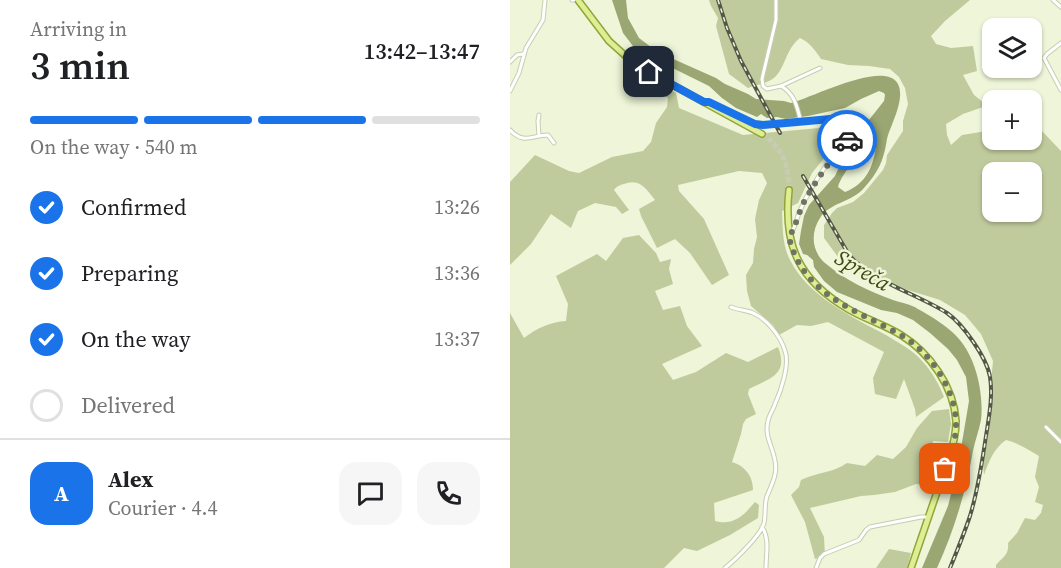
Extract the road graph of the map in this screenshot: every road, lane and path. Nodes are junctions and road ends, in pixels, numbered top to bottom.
1 (545, 0) edge
2 (575, 0) edge
3 (776, 0) edge
4 (1053, 0) edge
5 (1061, 7) edge
6 (1061, 43) edge
7 (524, 54) junction
8 (510, 62) edge
9 (820, 68) dead end
10 (781, 86) junction
11 (510, 90) edge
12 (1061, 90) edge
13 (704, 102) junction
14 (539, 115) dead end
15 (800, 121) junction
16 (510, 130) edge
17 (762, 134) tunnel mouth
18 (539, 136) junction
19 (554, 143) dead end
20 (789, 190) tunnel mouth
21 (789, 237) junction
22 (731, 307) dead end
23 (1046, 427) dead end
24 (1061, 442) edge
25 (928, 517) junction
26 (762, 527) junction
27 (725, 568) edge
28 (766, 568) edge
29 (816, 568) edge
30 (911, 568) edge

1 - 7 street
2 - 13 main road
3 - 10 street
4 - 5 street
6 - 12 street
7 - 8 street
7 - 11 street
9 - 10 street
10 - 15 street
13 - 15 street
13 - 17 main road
14 - 18 street
15 - 21 street
16 - 18 street
18 - 19 street
20 - 21 main road
21 - 25 main road
22 - 26 street
23 - 24 street
25 - 29 street
25 - 30 main road
26 - 27 street
26 - 28 street

